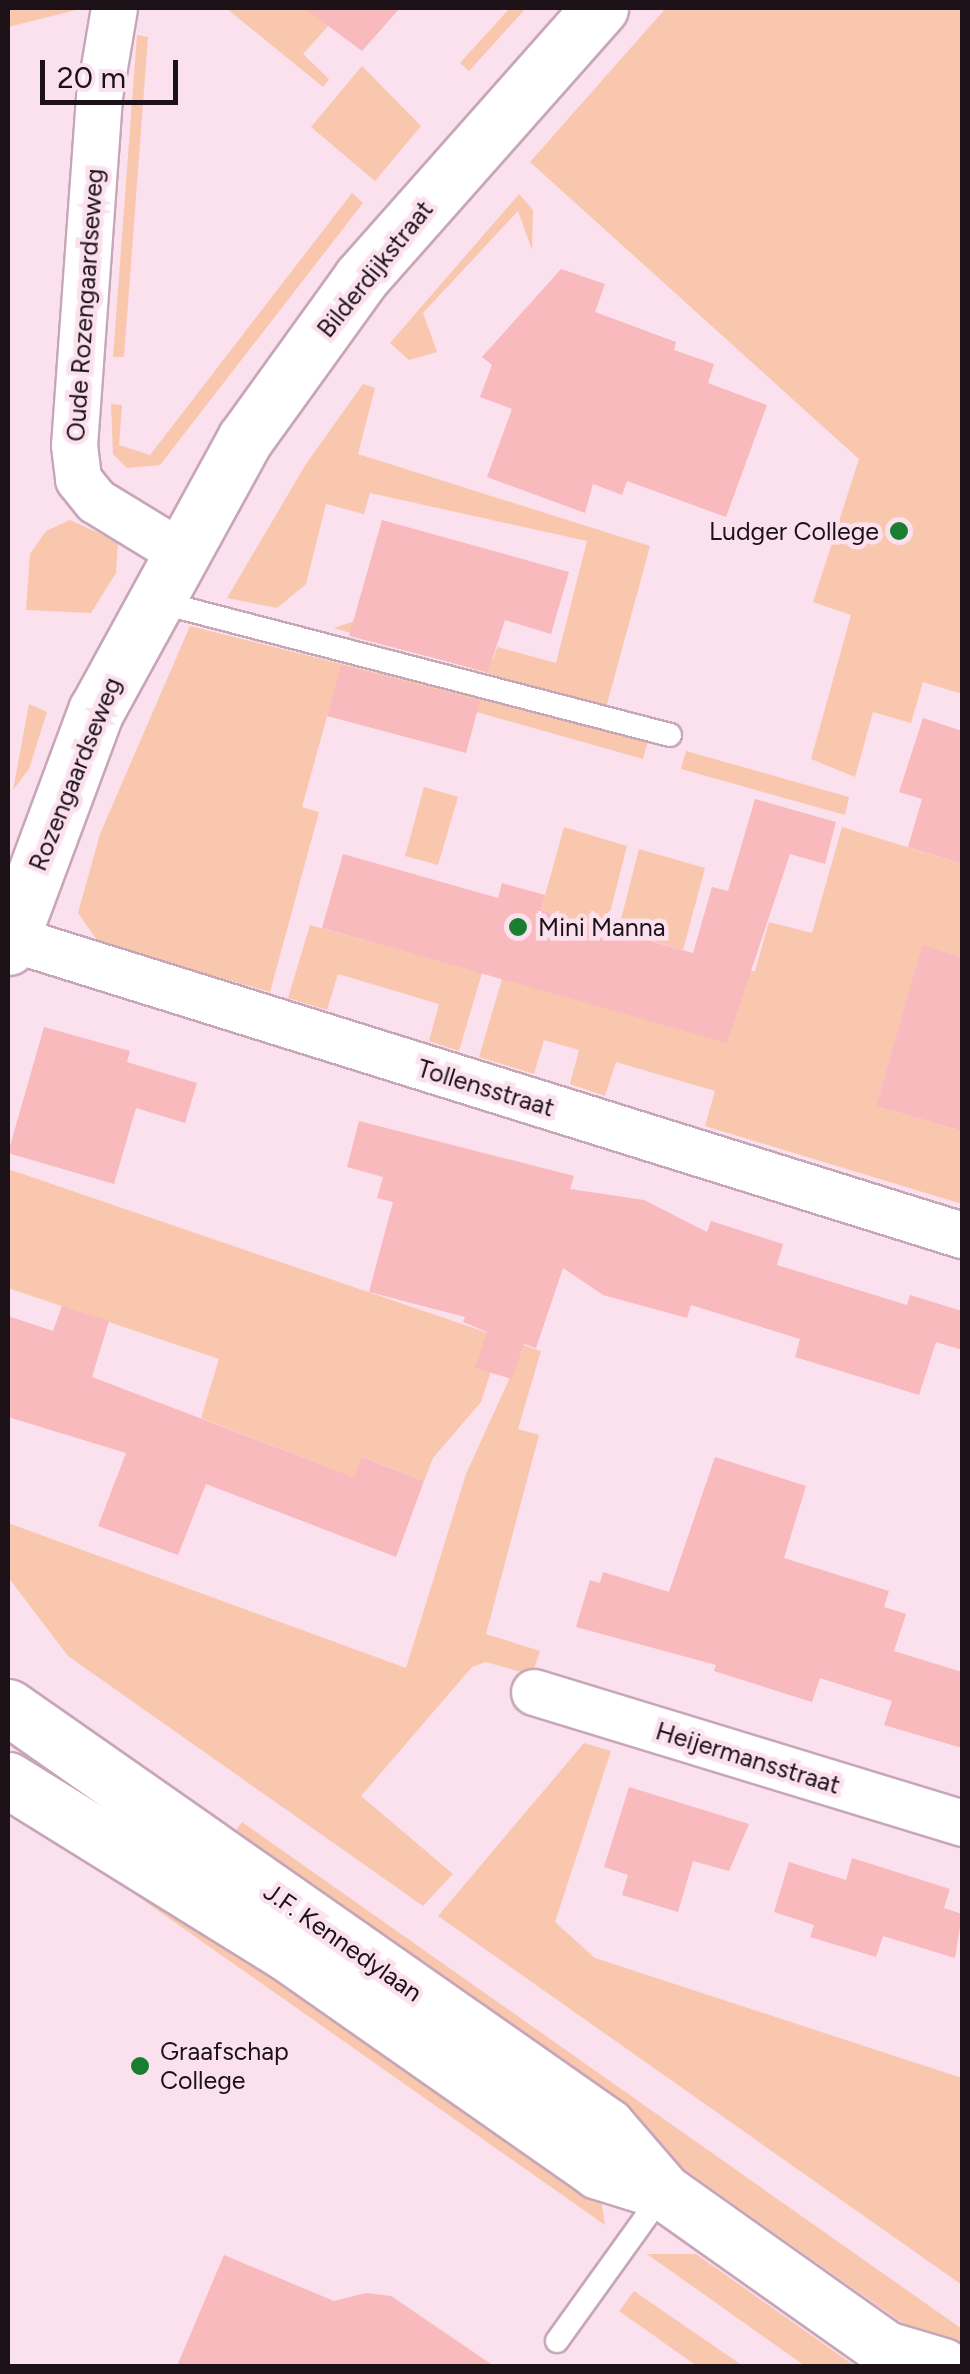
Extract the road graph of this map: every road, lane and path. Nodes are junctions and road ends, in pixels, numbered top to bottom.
1 (114, 8) edge
2 (600, 8) edge
3 (178, 551) junction
4 (152, 600) junction
5 (670, 735) dead end
6 (9, 943) edge
7 (962, 1234) edge
8 (534, 1692) dead end
9 (8, 1706) edge
10 (8, 1780) edge
11 (962, 1823) edge
12 (664, 2192) junction
13 (556, 2341) dead end
14 (893, 2358) edge
15 (942, 2366) edge

1 - 3 street, Oude Rozengaardseweg
2 - 3 main road, Bilderdijkstraat
3 - 4 main road, Rozengaardseweg
4 - 5 lane
4 - 6 main road, Rozengaardseweg
6 - 7 street, Tollensstraat
8 - 11 street, Heijermansstraat
9 - 12 main road, J.F. Kennedylaan
10 - 12 main road, J.F. Kennedylaan
12 - 13 lane
12 - 14 main road, J.F. Kennedylaan
14 - 15 main road, J.F. Kennedylaan

